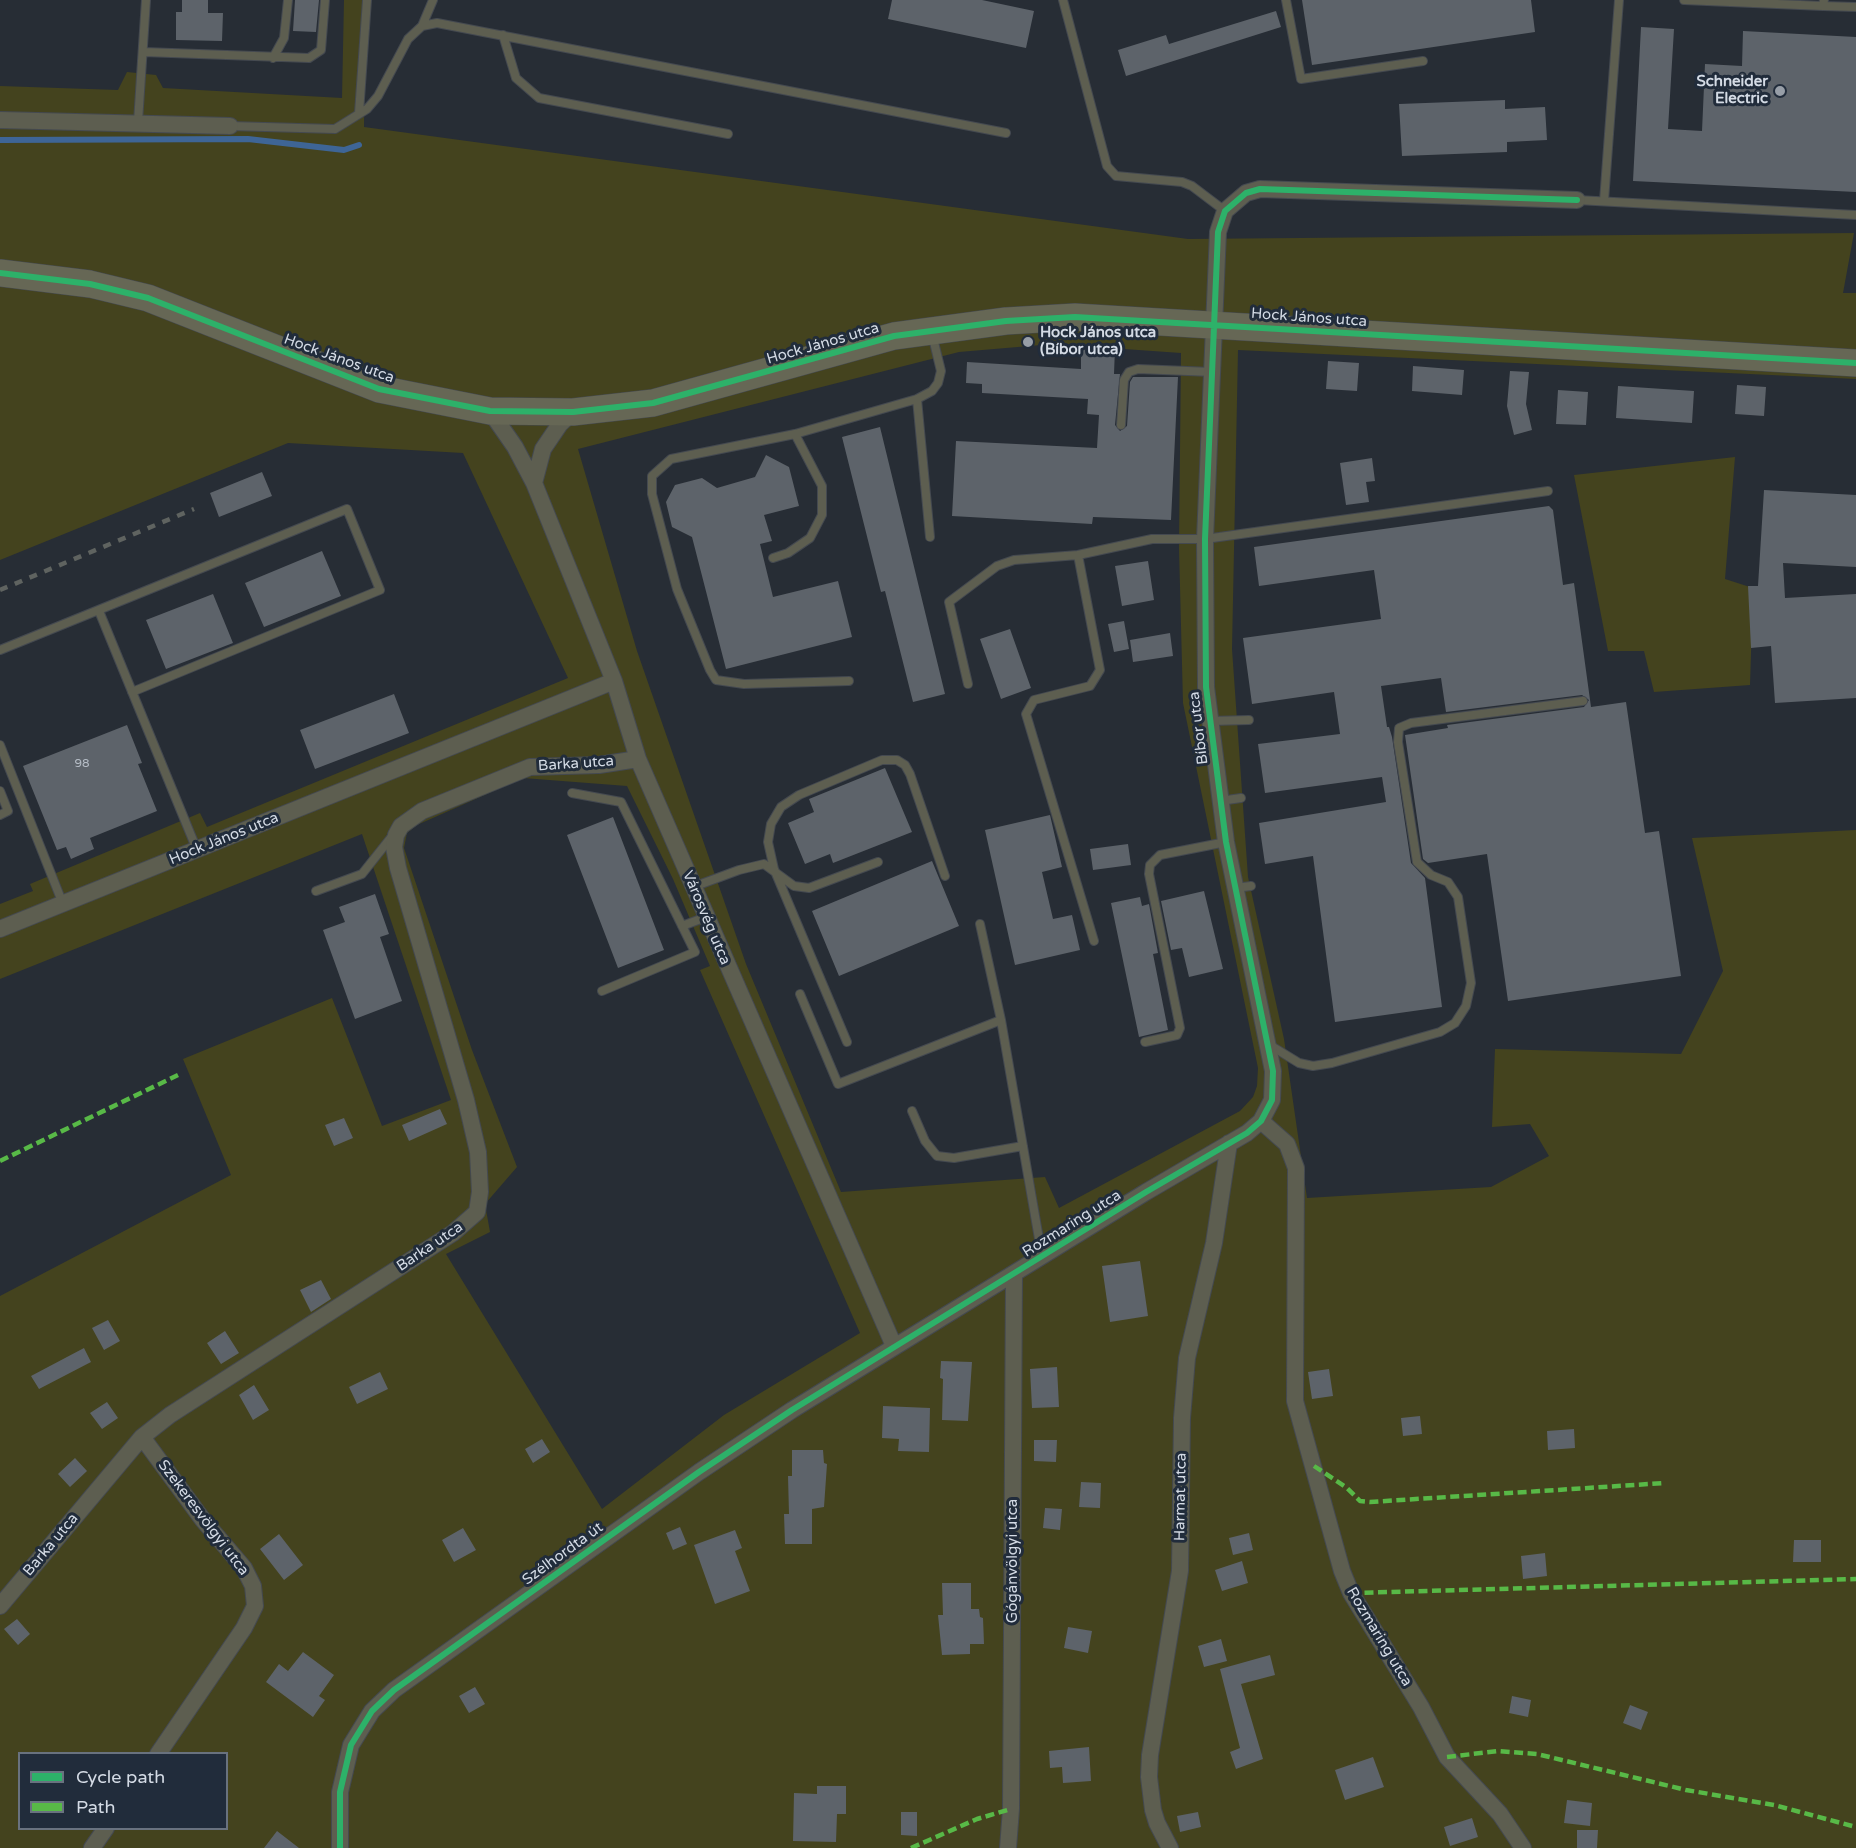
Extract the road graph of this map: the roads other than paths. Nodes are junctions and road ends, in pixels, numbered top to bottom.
1 (146, 0) edge
2 (288, 0) edge
3 (325, 0) edge
4 (367, 0) edge
5 (433, 0) edge
6 (1063, 0) edge
7 (1286, 0) edge
8 (1619, 0) edge
9 (1683, 0) edge
10 (1823, 3) edge
11 (1856, 7) edge
12 (422, 26) junction
13 (503, 34) junction
14 (144, 52) junction
15 (273, 58) junction
16 (1423, 61) dead end
17 (359, 113) junction
18 (0, 120) edge
19 (138, 122) junction
20 (230, 126) joint
21 (1006, 132) dead end
22 (728, 134) dead end
23 (1577, 200) joint
24 (1604, 201) junction
25 (1225, 211) junction
26 (1856, 215) edge
27 (0, 273) edge
28 (1214, 324) junction
29 (932, 330) junction
30 (1856, 363) edge
31 (1212, 372) junction
32 (917, 399) junction
33 (490, 411) junction
34 (573, 412) junction
35 (1121, 425) dead end
36 (795, 434) junction
37 (534, 483) junction
38 (1548, 491) dead end
39 (930, 537) dead end
40 (1206, 539) junction
41 (1078, 555) junction
42 (773, 558) dead end
43 (99, 611) junction
44 (0, 650) edge
45 (614, 681) junction
46 (849, 681) dead end
47 (968, 684) dead end
48 (132, 692) junction
49 (1583, 701) dead end
50 (1249, 720) dead end
51 (1210, 721) junction
52 (0, 745) edge
53 (638, 759) junction
54 (0, 790) edge
55 (572, 793) dead end
56 (1242, 798) dead end
57 (1220, 801) junction
58 (0, 814) edge
59 (401, 826) junction
60 (1226, 842) junction
61 (197, 850) junction
62 (878, 862) dead end
63 (774, 869) junction
64 (945, 876) dead end
65 (693, 887) junction
66 (316, 891) dead end
67 (63, 904) junction
68 (706, 917) junction
69 (980, 924) dead end
70 (682, 926) junction
71 (0, 929) edge
72 (1094, 941) dead end
73 (602, 991) dead end
74 (800, 994) dead end
75 (1001, 1020) junction
76 (847, 1042) dead end
77 (1145, 1042) dead end
78 (1268, 1044) junction
79 (912, 1111) dead end
80 (1261, 1121) junction
81 (1229, 1143) junction
82 (1023, 1146) junction
83 (1042, 1256) junction
84 (1014, 1274) junction
85 (894, 1346) junction
86 (142, 1437) junction
87 (0, 1605) edge
88 (159, 1752) edge
89 (105, 1830) edge
90 (92, 1848) edge
91 (340, 1848) edge
92 (1008, 1848) edge
93 (1170, 1848) edge
94 (1523, 1848) edge

1 - 14 lane
2 - 15 lane
3 - 15 lane
4 - 17 lane
5 - 12 lane
6 - 25 lane
7 - 16 lane
8 - 24 lane
9 - 10 lane
10 - 11 lane
12 - 13 lane
12 - 17 lane
13 - 21 lane
13 - 22 lane
14 - 15 lane
14 - 19 lane
17 - 20 lane
18 - 19 street
19 - 20 street
23 - 24 lane
23 - 25 street
24 - 26 lane
25 - 28 street, Bíbor utca
27 - 33 main road, Hock János utca
28 - 29 main road, Hock János utca
28 - 30 main road, Hock János utca
28 - 31 street, Bíbor utca
29 - 32 lane
29 - 34 main road, Hock János utca
31 - 35 lane
31 - 40 street, Bíbor utca
32 - 36 lane
32 - 39 lane
33 - 34 main road, Hock János utca
33 - 37 street, Városvég utca
34 - 37 street
36 - 42 lane
36 - 46 lane
37 - 45 street, Városvég utca
38 - 40 lane
40 - 41 lane
40 - 51 street, Bíbor utca
41 - 47 lane
41 - 72 lane
43 - 44 lane
43 - 48 lane
43 - 48 lane
45 - 53 street, Városvég utca
45 - 61 street, Hock János utca
48 - 61 lane
49 - 78 lane
50 - 51 lane
51 - 57 street, Bíbor utca
52 - 67 lane
53 - 59 street, Barka utca
53 - 65 street, Városvég utca
54 - 58 lane
55 - 70 lane
56 - 57 lane
57 - 60 street, Bíbor utca
59 - 66 lane
59 - 86 street, Barka utca
60 - 77 lane
60 - 78 street, Bíbor utca
61 - 67 street, Hock János utca
62 - 63 lane
63 - 64 lane
63 - 65 lane
63 - 76 lane
65 - 68 street, Városvég utca
67 - 71 street, Hock János utca
68 - 70 lane
68 - 85 street, Városvég utca
69 - 75 lane
70 - 73 lane
74 - 75 lane
75 - 82 lane
78 - 80 street, Bíbor utca
79 - 82 lane
80 - 81 street, Rozmaring utca
80 - 94 street, Rozmaring utca
81 - 83 street, Rozmaring utca
81 - 93 street, Harmat utca
82 - 83 lane
83 - 84 street, Rozmaring utca
84 - 85 street, Rozmaring utca
84 - 92 street, Gógánvölgyi utca
85 - 91 street, Szélhordta út
86 - 87 street, Barka utca
86 - 88 street, Szekeresvölgyi utca
89 - 90 street

